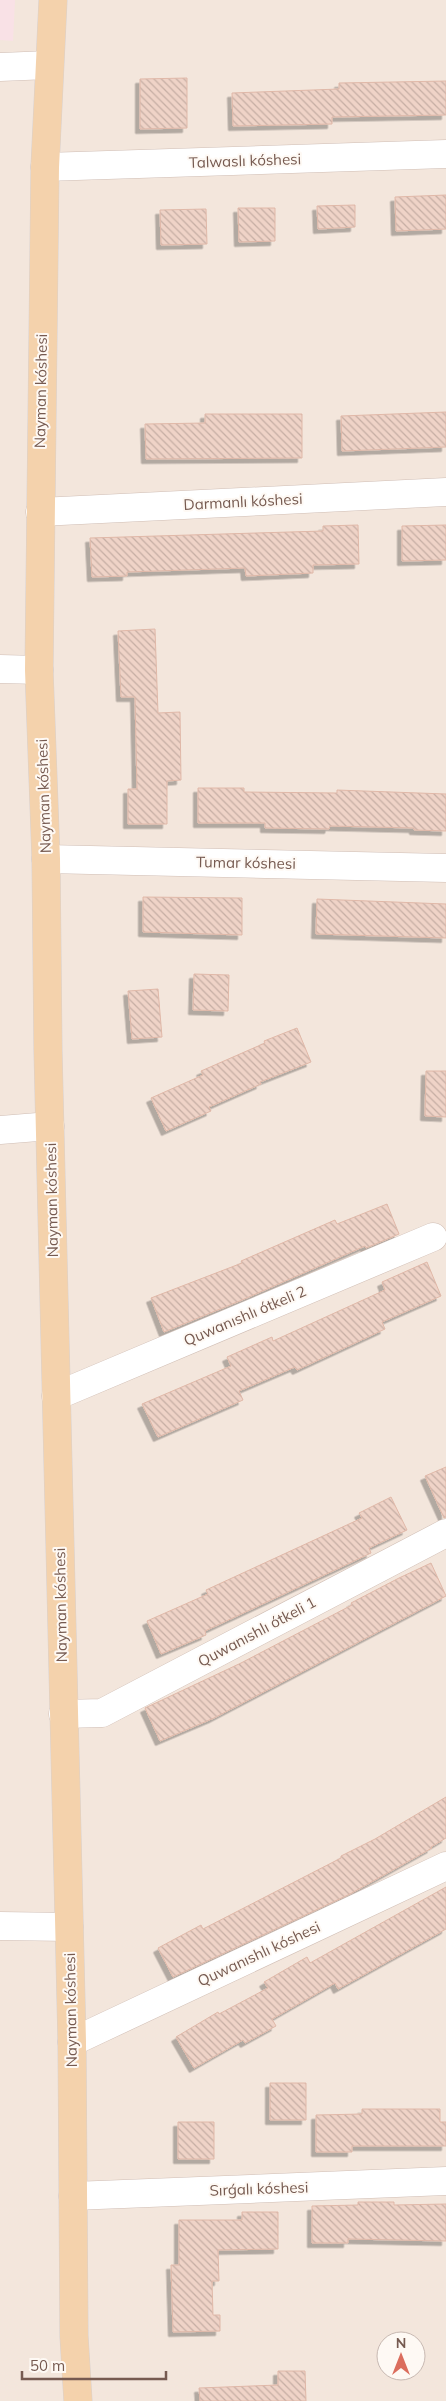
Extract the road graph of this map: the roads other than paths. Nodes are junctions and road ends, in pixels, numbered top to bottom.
1 (53, 0) edge
2 (49, 65) junction
3 (0, 67) edge
4 (446, 154) edge
5 (45, 167) junction
6 (446, 492) edge
7 (40, 512) junction
8 (0, 669) edge
9 (39, 670) junction
10 (46, 858) junction
11 (446, 868) edge
12 (50, 1126) junction
13 (0, 1130) edge
14 (433, 1237) dead end
15 (56, 1396) junction
16 (446, 1533) edge
17 (63, 1714) junction
18 (446, 1866) edge
19 (0, 1926) edge
20 (69, 1927) junction
21 (72, 2042) junction
22 (446, 2181) edge
23 (73, 2196) junction
24 (78, 2401) edge

1 - 2 main road, Nayman kóshesi
2 - 3 street
2 - 5 main road, Nayman kóshesi
4 - 5 street, Talwaslı kóshesi
5 - 7 main road, Nayman kóshesi
6 - 7 street, Darmanlı kóshesi
7 - 9 main road, Nayman kóshesi
8 - 9 street
9 - 10 main road, Nayman kóshesi
10 - 11 street, Tumar kóshesi
10 - 12 main road, Nayman kóshesi
12 - 13 street
12 - 15 main road, Nayman kóshesi
14 - 15 street, Quwanıshlı ótkeli 2
15 - 17 main road, Nayman kóshesi
16 - 17 street, Quwanıshlı ótkeli 1
17 - 20 main road, Nayman kóshesi
18 - 21 street, Quwanıshlı kóshesi
19 - 20 street
20 - 21 main road, Nayman kóshesi
21 - 23 main road, Nayman kóshesi
22 - 23 street, Sırǵalı kóshesi
23 - 24 main road, Nayman kóshesi

